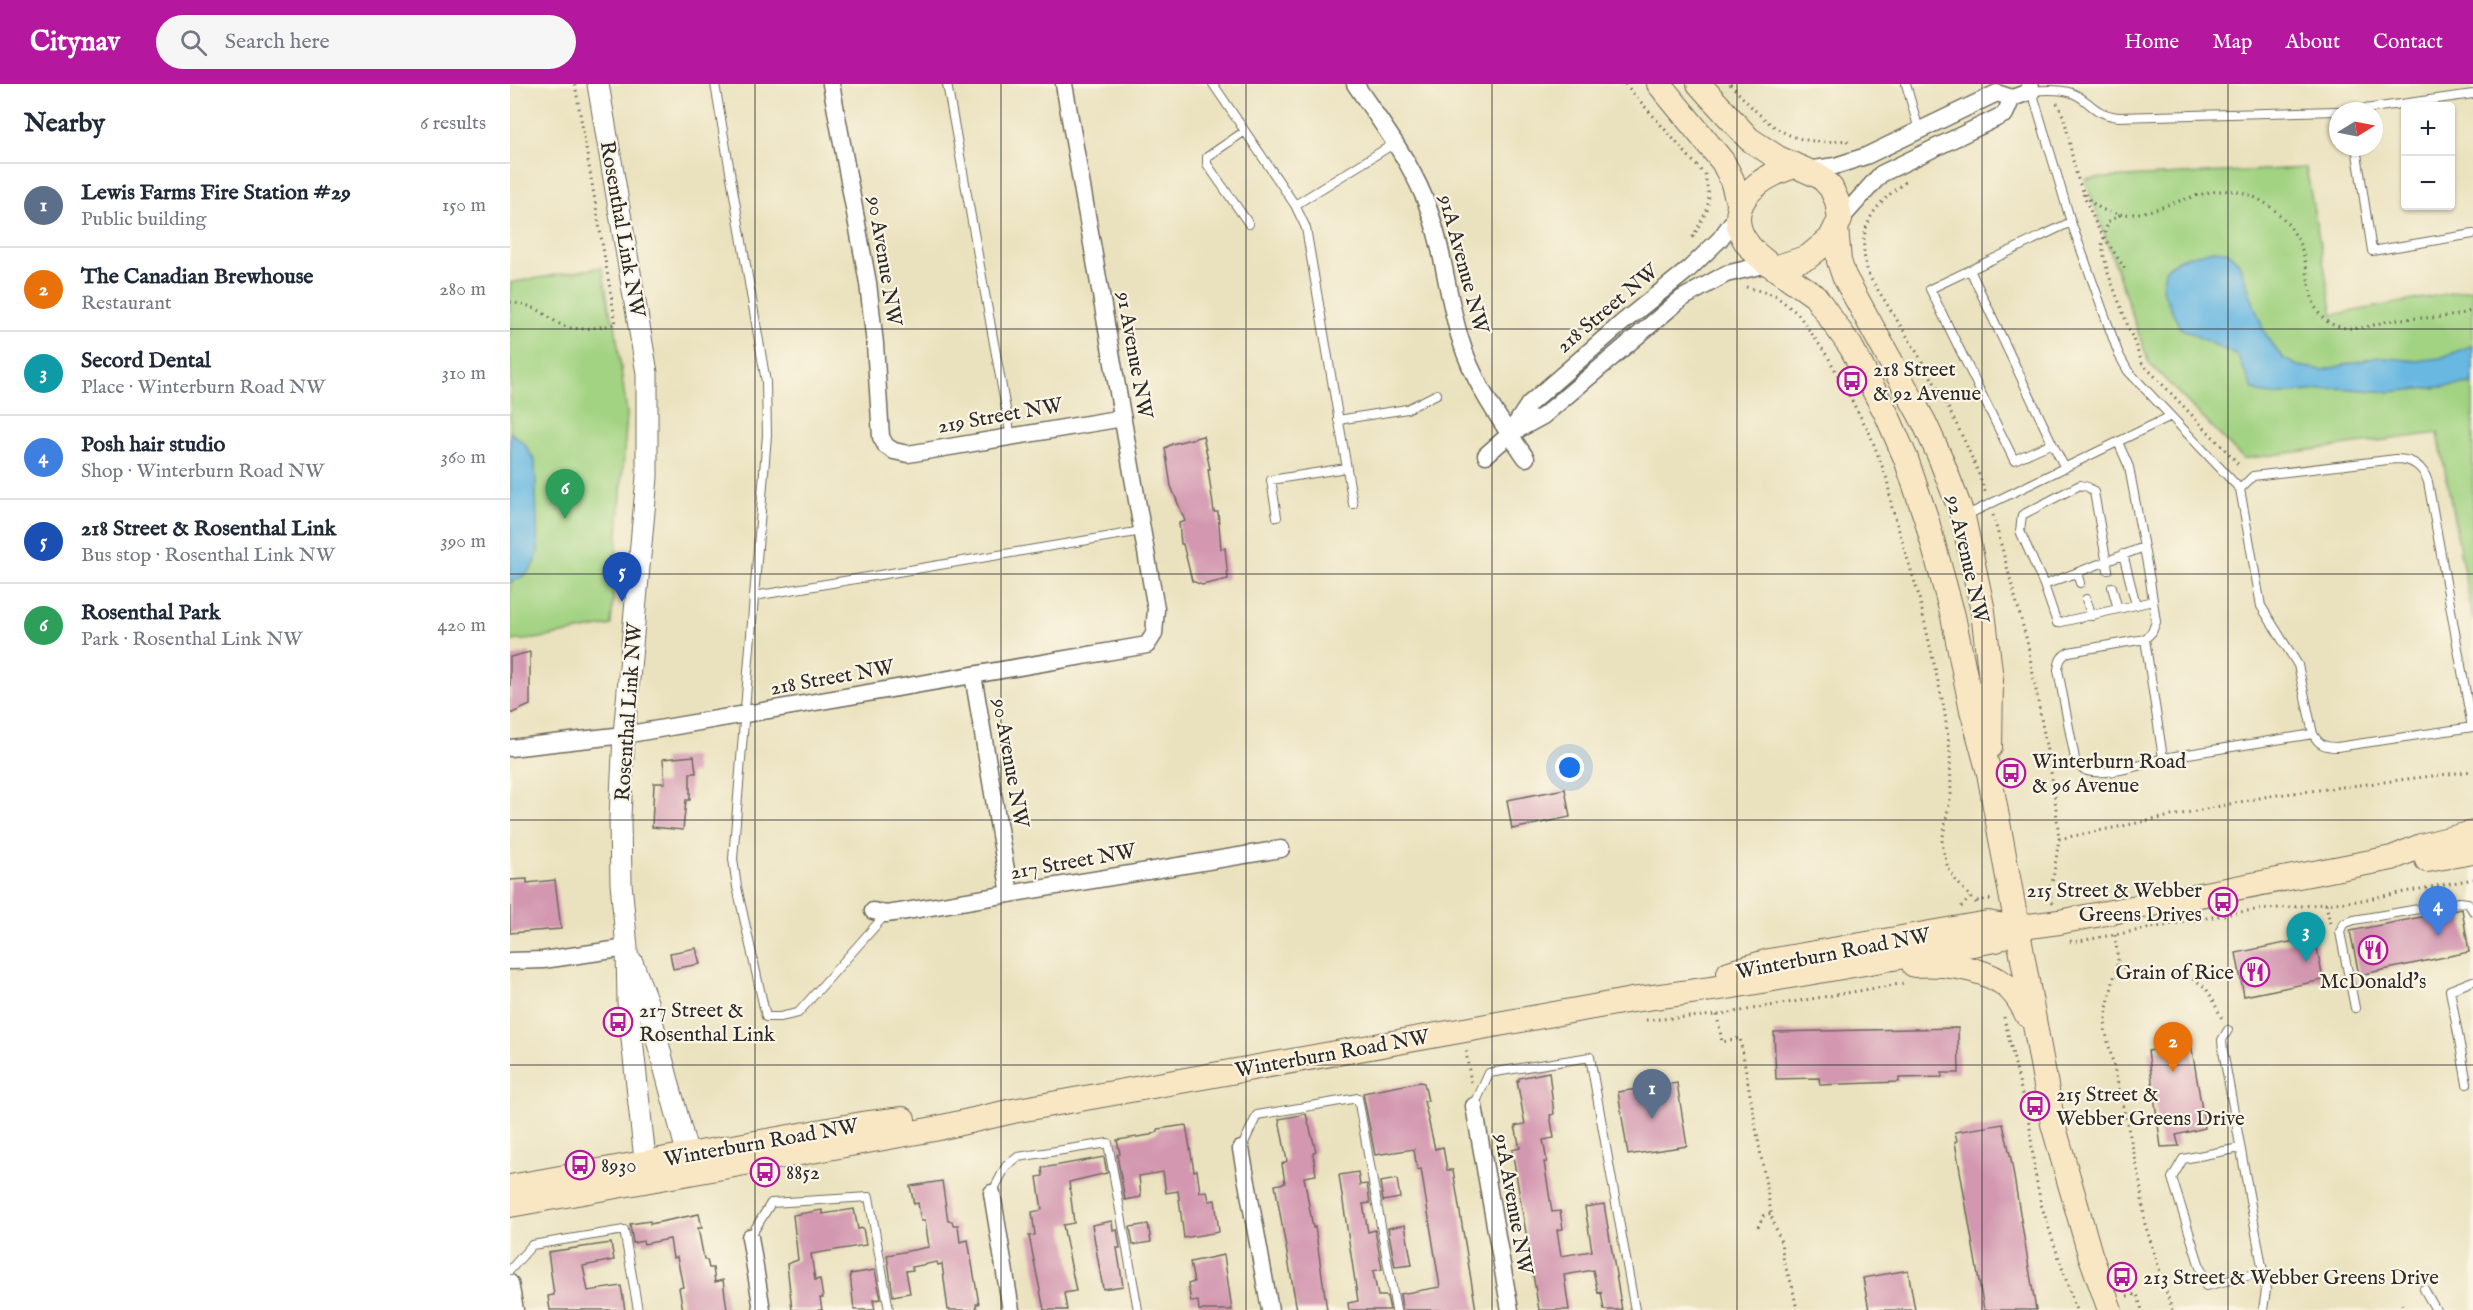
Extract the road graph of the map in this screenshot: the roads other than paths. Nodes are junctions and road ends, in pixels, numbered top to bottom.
1 (598, 84) edge
2 (715, 84) edge
3 (831, 84) edge
4 (947, 84) edge
5 (1064, 84) edge
6 (1214, 84) edge
7 (1355, 84) edge
8 (1659, 84) edge
9 (1699, 84) edge
10 (1906, 84) edge
11 (2031, 88) edge
12 (2473, 94) edge
13 (2012, 98) junction
14 (2383, 106) edge
15 (2329, 111) edge
16 (1919, 130) junction
17 (1245, 131) junction
18 (1395, 143) junction
19 (2357, 156) edge
20 (1801, 168) junction
21 (1295, 205) junction
22 (1738, 211) junction
23 (2071, 222) junction
24 (1838, 223) junction
25 (1249, 224) dead end
26 (2473, 234) edge
27 (1771, 266) junction
28 (1970, 270) junction
29 (1437, 394) dead end
30 (2169, 417) junction
31 (1123, 418) junction
32 (1338, 420) junction
33 (1510, 434) junction
34 (1011, 436) junction
35 (2118, 442) junction
36 (2052, 443) junction
37 (886, 446) joint
38 (1486, 455) dead end
39 (1526, 458) dead end
40 (1346, 468) junction
41 (2065, 468) junction
42 (2240, 489) junction
43 (1353, 504) dead end
44 (1277, 517) dead end
45 (1963, 517) junction
46 (1142, 531) junction
47 (2144, 547) junction
48 (2123, 554) junction
49 (2106, 561) junction
50 (2108, 570) dead end
51 (2077, 573) junction
52 (2080, 583) dead end
53 (2044, 585) junction
54 (2112, 587) dead end
55 (754, 596) junction
56 (2086, 599) dead end
57 (2153, 601) junction
58 (2136, 604) junction
59 (2118, 609) junction
60 (2092, 616) junction
61 (1154, 634) joint
62 (2145, 639) junction
63 (973, 675) junction
64 (745, 714) junction
65 (2473, 727) edge
66 (2313, 734) junction
67 (624, 735) junction
68 (510, 748) edge
69 (2163, 758) junction
70 (1989, 773) junction
71 (1281, 849) dead end
72 (2472, 850) edge
73 (1010, 894) junction
74 (2473, 911) edge
75 (879, 913) joint
76 (2015, 928) junction
77 (627, 948) junction
78 (510, 962) edge
79 (1842, 967) junction
80 (2473, 981) edge
81 (1652, 996) junction
82 (2355, 1008) dead end
83 (2228, 1030) road end
84 (2036, 1034) junction
85 (2467, 1084) dead end
86 (1474, 1106) joint
87 (2240, 1148) junction
88 (1242, 1149) joint
89 (690, 1163) junction
90 (646, 1171) junction
91 (510, 1187) edge
92 (992, 1193) joint
93 (510, 1205) edge
94 (750, 1237) joint
95 (510, 1270) edge
96 (2263, 1272) junction
97 (510, 1283) edge
98 (2424, 1289) dead end
99 (515, 1310) edge
100 (638, 1310) edge
101 (762, 1310) edge
102 (889, 1310) edge
103 (1011, 1310) edge
104 (1138, 1310) edge
105 (1270, 1310) edge
106 (1396, 1310) edge
107 (1510, 1310) edge
108 (1635, 1310) edge
109 (2110, 1310) edge
110 (2263, 1310) edge
111 (2436, 1310) edge

1 - 67 street, Rosenthal Link NW
2 - 55 lane
3 - 37 street, 90 Avenue NW
4 - 34 lane
5 - 31 street, 91 Avenue NW
6 - 17 lane
7 - 18 street, 91A Avenue NW
8 - 22 main road, 92 Avenue NW
9 - 20 main road, 92 Avenue NW
10 - 16 lane
11 - 13 street
11 - 15 lane
11 - 23 lane
12 - 14 lane
13 - 16 street
13 - 24 street
16 - 20 street
17 - 21 lane
17 - 25 lane
18 - 21 lane
18 - 33 street, 91A Avenue NW
19 - 26 lane
20 - 22 main road
20 - 24 main road, 92 Avenue NW
21 - 32 lane
22 - 27 main road, 92 Avenue NW
22 - 33 street, 218 Street NW
23 - 28 lane
23 - 30 lane
24 - 27 main road
24 - 45 main road, 92 Avenue NW
27 - 33 street, 218 Street NW
27 - 70 main road, 92 Avenue NW
28 - 36 lane
28 - 36 lane
29 - 32 lane
30 - 35 lane
30 - 42 lane
31 - 34 street, 219 Street NW
31 - 46 street, 91 Avenue NW
32 - 40 lane
33 - 38 street, 218 Street NW
33 - 39 street, 91A Avenue NW
34 - 37 street, 219 Street NW
35 - 41 lane
35 - 47 lane
36 - 41 lane
40 - 43 lane
40 - 44 lane
41 - 45 lane
42 - 65 lane
42 - 66 lane
45 - 70 main road, 92 Avenue NW
46 - 55 lane
46 - 61 street, 91 Avenue NW
47 - 48 lane
47 - 57 lane
48 - 49 lane
48 - 58 lane
49 - 50 lane
49 - 51 lane
49 - 53 lane
51 - 52 lane
51 - 53 lane
53 - 60 lane
54 - 59 lane
55 - 64 lane
56 - 60 lane
57 - 58 lane
57 - 62 lane
58 - 59 lane
59 - 60 lane
61 - 63 street, 218 Street NW
62 - 69 lane
62 - 69 lane
63 - 64 street, 218 Street NW
63 - 73 street, 90 Avenue NW
64 - 67 street, 218 Street NW
64 - 75 lane
65 - 66 lane
66 - 69 lane
67 - 68 street, 218 Street NW
67 - 77 street, Rosenthal Link NW
70 - 76 main road, 92 Avenue NW
71 - 73 street, 217 Street NW
72 - 76 main road, Winterburn Road NW
73 - 75 street, 217 Street NW
74 - 82 lane
76 - 79 main road, Winterburn Road NW
76 - 81 main road, Winterburn Road NW
76 - 84 main road, 92 Avenue NW
77 - 78 street
77 - 89 street, Rosenthal Link NW
77 - 90 street, Rosenthal Link NW
79 - 81 main road, Winterburn Road NW
79 - 84 main road
80 - 85 lane
81 - 89 main road, Winterburn Road NW
83 - 87 lane
84 - 109 main road
86 - 107 street, 91A Avenue NW
86 - 108 lane
87 - 96 lane
87 - 96 lane
88 - 105 street
88 - 106 lane
89 - 90 main road, Winterburn Road NW
90 - 91 main road, Winterburn Road NW
90 - 93 main road, Winterburn Road NW
92 - 103 street
92 - 104 lane
94 - 101 street
94 - 102 lane
95 - 100 lane
96 - 110 lane
97 - 99 street
98 - 111 lane

